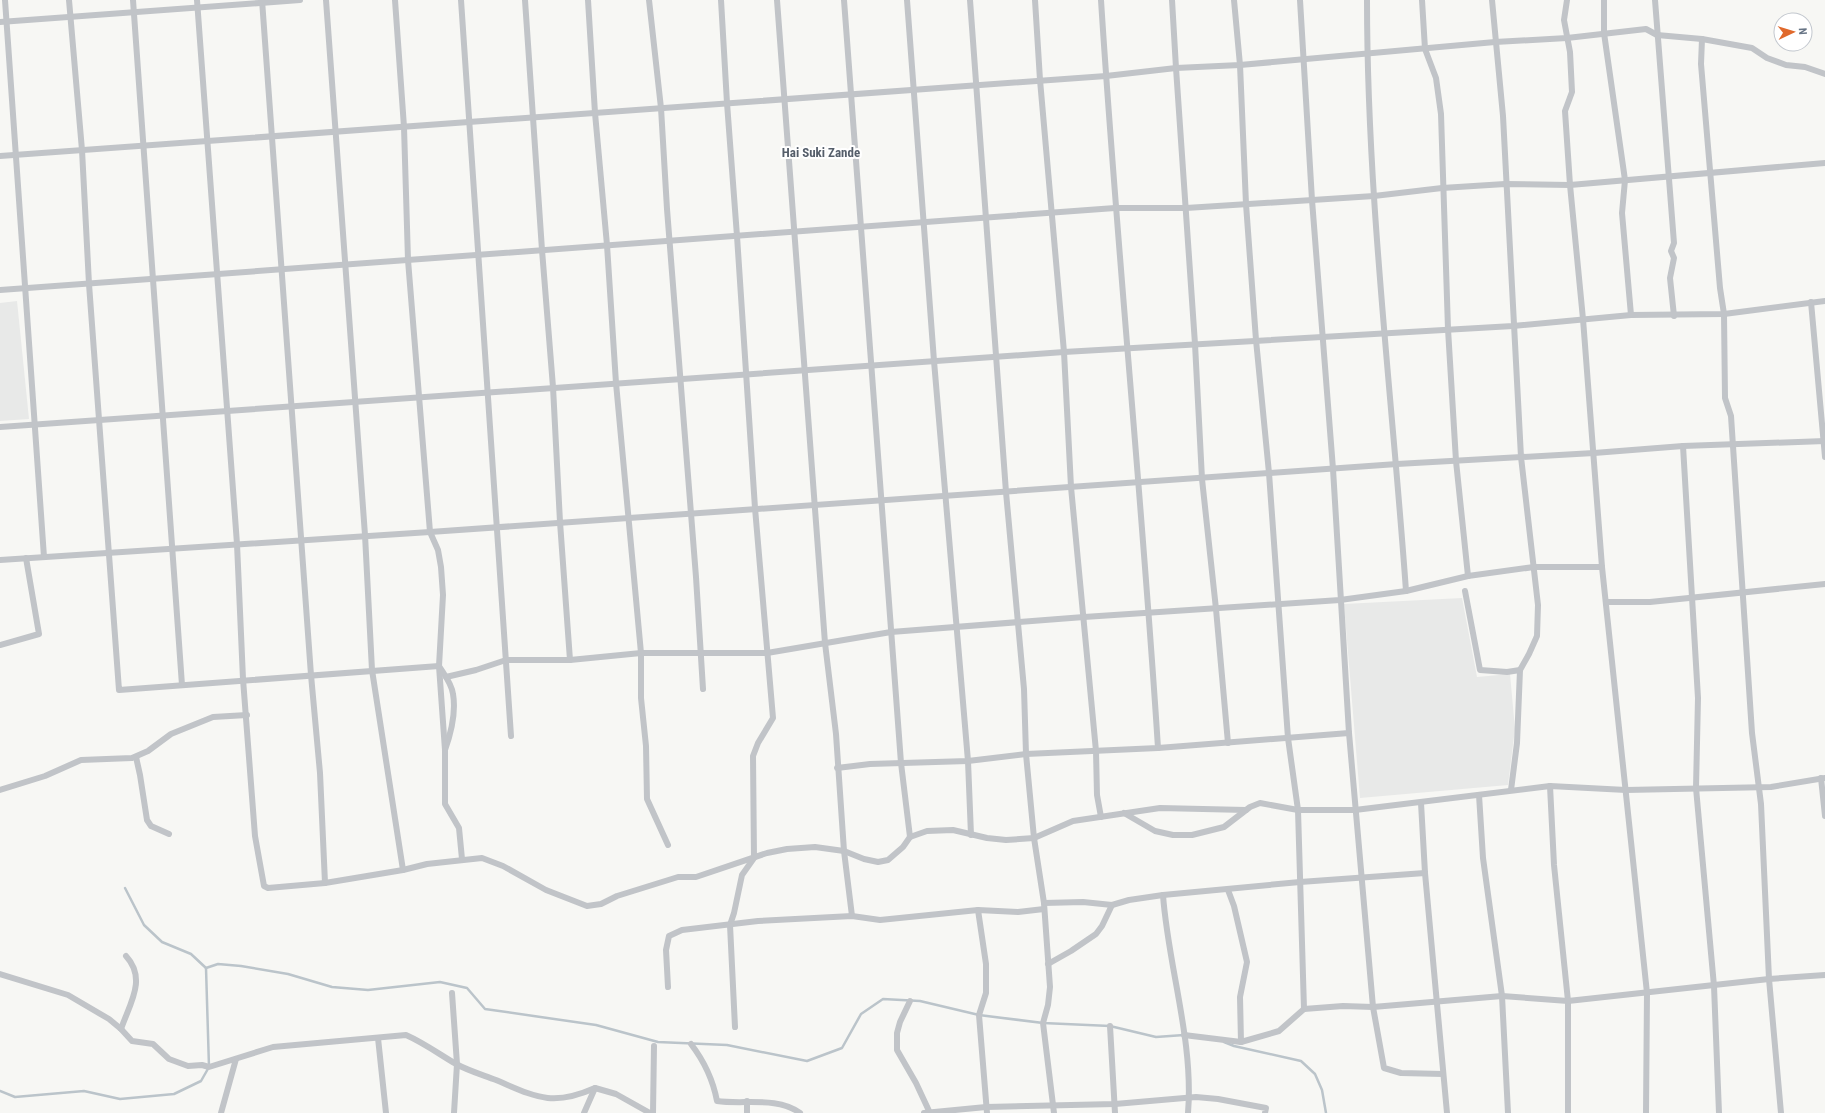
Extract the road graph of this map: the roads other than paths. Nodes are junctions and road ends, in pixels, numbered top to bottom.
1 (4, 0) edge
2 (69, 0) edge
3 (133, 0) edge
4 (197, 0) edge
5 (300, 0) edge
6 (326, 0) edge
7 (395, 0) edge
8 (460, 0) edge
9 (525, 0) edge
10 (588, 0) edge
11 (649, 0) edge
12 (721, 0) edge
13 (777, 0) edge
14 (844, 0) edge
15 (907, 0) edge
16 (970, 0) edge
17 (1035, 0) edge
18 (1101, 0) edge
19 (1172, 0) edge
20 (1234, 0) edge
21 (1300, 0) edge
22 (1368, 0) edge
23 (1422, 0) edge
24 (1492, 0) edge
25 (1567, 0) edge
26 (1604, 0) edge
27 (1655, 0) edge
28 (262, 1) edge
29 (198, 8) junction
30 (134, 12) junction
31 (70, 17) junction
32 (3, 22) edge
33 (1604, 33) junction
34 (1657, 35) junction
35 (1567, 38) junction
36 (1702, 39) junction
37 (1495, 42) junction
38 (1425, 49) junction
39 (1367, 54) junction
40 (1305, 59) junction
41 (1240, 65) junction
42 (1176, 68) junction
43 (1825, 74) edge
44 (1106, 76) junction
45 (1040, 80) junction
46 (976, 85) junction
47 (914, 90) junction
48 (850, 94) junction
49 (785, 99) junction
50 (727, 103) junction
51 (661, 108) junction
52 (595, 113) junction
53 (533, 117) junction
54 (468, 122) junction
55 (404, 126) junction
56 (336, 132) junction
57 (272, 136) junction
58 (208, 141) junction
59 (144, 146) junction
60 (82, 150) junction
61 (15, 155) junction
62 (0, 156) edge
63 (1825, 163) edge
64 (1711, 172) junction
65 (1668, 176) junction
66 (1625, 180) junction
67 (1506, 184) junction
68 (1570, 185) junction
69 (1442, 188) junction
70 (1374, 196) junction
71 (1312, 200) junction
72 (1246, 204) junction
73 (1115, 208) junction
74 (1186, 208) junction
75 (1051, 212) junction
76 (986, 217) junction
77 (924, 222) junction
78 (859, 227) junction
79 (794, 232) junction
80 (737, 236) junction
81 (670, 241) junction
82 (607, 245) junction
83 (542, 250) junction
84 (477, 255) junction
85 (408, 260) junction
86 (345, 265) junction
87 (281, 269) junction
88 (217, 274) junction
89 (153, 279) junction
90 (89, 284) junction
91 (25, 288) junction
92 (0, 290) edge
93 (1825, 301) edge
94 (1811, 302) junction
95 (1724, 314) junction
96 (1631, 315) junction
97 (1674, 316) junction
98 (1583, 319) junction
99 (1513, 326) junction
100 (1448, 329) junction
101 (1385, 333) junction
102 (1322, 336) junction
103 (1256, 340) junction
104 (1195, 344) junction
105 (1128, 347) junction
106 (1064, 352) junction
107 (997, 356) junction
108 (934, 361) junction
109 (870, 365) junction
110 (806, 370) junction
111 (746, 374) junction
112 (680, 378) junction
113 (616, 383) junction
114 (553, 387) junction
115 (488, 392) junction
116 (420, 398) junction
117 (355, 401) junction
118 (291, 406) junction
119 (227, 410) junction
120 (163, 415) junction
121 (99, 419) junction
122 (35, 424) junction
123 (0, 427) edge
124 (1824, 441) edge
125 (1732, 445) junction
126 (1683, 446) junction
127 (1594, 453) junction
128 (1521, 457) junction
129 (1825, 457) edge
130 (1456, 461) junction
131 (1397, 464) junction
132 (1333, 469) junction
133 (1269, 473) junction
134 (1202, 478) junction
135 (1139, 483) junction
136 (1071, 487) junction
137 (1006, 492) junction
138 (946, 497) junction
139 (881, 500) junction
140 (814, 505) junction
141 (755, 508) junction
142 (691, 514) junction
143 (628, 517) junction
144 (560, 522) junction
145 (497, 526) junction
146 (430, 532) junction
147 (365, 535) junction
148 (301, 540) junction
149 (237, 544) junction
150 (172, 548) junction
151 (109, 553) junction
152 (44, 557) junction
153 (26, 558) junction
154 (0, 560) edge
155 (1534, 567) junction
156 (1602, 567) junction
157 (1468, 576) junction
158 (1825, 584) edge
159 (1406, 591) junction
160 (1465, 591) dead end
161 (1742, 593) junction
162 (1692, 597) junction
163 (1340, 600) junction
164 (1606, 602) junction
165 (1279, 604) junction
166 (1216, 609) junction
167 (1148, 613) junction
168 (1084, 617) junction
169 (1017, 623) junction
170 (957, 627) junction
171 (891, 632) junction
172 (825, 643) junction
173 (0, 645) edge
174 (641, 652) junction
175 (702, 653) junction
176 (767, 653) junction
177 (506, 660) junction
178 (570, 660) junction
179 (439, 666) junction
180 (372, 670) junction
181 (1520, 670) junction
182 (311, 675) junction
183 (446, 677) junction
184 (243, 679) junction
185 (182, 685) junction
186 (703, 689) dead end
187 (247, 715) junction
188 (1349, 733) junction
189 (512, 736) dead end
190 (1288, 738) junction
191 (1228, 742) junction
192 (1158, 748) junction
193 (445, 750) junction
194 (1096, 751) junction
195 (1026, 754) junction
196 (136, 757) junction
197 (968, 761) junction
198 (901, 764) junction
199 (837, 768) junction
200 (1823, 778) edge
201 (1550, 786) junction
202 (1758, 786) junction
203 (1696, 788) junction
204 (0, 790) edge
205 (1511, 790) junction
206 (1626, 790) junction
207 (1479, 795) junction
208 (1421, 803) junction
209 (1246, 810) junction
210 (1298, 810) junction
211 (1356, 810) junction
212 (1124, 813) junction
213 (1825, 816) edge
214 (1101, 817) junction
215 (169, 834) dead end
216 (971, 835) junction
217 (910, 837) junction
218 (1034, 838) junction
219 (668, 845) dead end
220 (844, 851) junction
221 (754, 858) junction
222 (462, 859) junction
223 (403, 870) junction
224 (1425, 873) junction
225 (1362, 877) junction
226 (1300, 882) junction
227 (325, 883) junction
228 (1228, 890) junction
229 (1163, 895) junction
230 (1112, 905) junction
231 (1044, 906) junction
232 (978, 910) junction
233 (852, 916) junction
234 (730, 925) junction
235 (126, 956) dead end
236 (1048, 964) junction
237 (0, 974) edge
238 (1825, 975) edge
239 (1769, 980) junction
240 (1714, 986) junction
241 (668, 987) dead end
242 (452, 993) dead end
243 (1647, 993) junction
244 (1502, 996) junction
245 (910, 1001) dead end
246 (1568, 1001) junction
247 (1436, 1002) junction
248 (1373, 1007) junction
249 (1304, 1009) junction
250 (1110, 1026) dead end
251 (735, 1028) dead end
252 (121, 1029) junction
253 (1184, 1035) junction
254 (378, 1038) junction
255 (1241, 1042) junction
256 (691, 1044) dead end
257 (654, 1046) dead end
258 (236, 1059) junction
259 (457, 1064) junction
260 (1443, 1074) junction
261 (595, 1088) junction
262 (1189, 1098) junction
263 (747, 1101) junction
264 (1115, 1104) junction
265 (1053, 1106) junction
266 (986, 1110) edge
267 (221, 1113) edge
268 (386, 1113) edge
269 (454, 1113) edge
270 (584, 1113) edge
271 (651, 1113) edge
272 (747, 1113) edge
273 (800, 1113) edge
274 (924, 1113) edge
275 (930, 1113) edge
276 (1054, 1113) edge
277 (1115, 1113) edge
278 (1188, 1113) edge
279 (1265, 1113) edge
280 (1447, 1113) edge
281 (1508, 1113) edge
282 (1568, 1113) edge
283 (1646, 1113) edge
284 (1719, 1113) edge
285 (1781, 1113) edge

1 - 32 street
2 - 31 street
3 - 30 street
4 - 29 street
5 - 28 street
6 - 56 street
7 - 55 street
8 - 54 street
9 - 53 street
10 - 52 street
11 - 51 street
12 - 50 street
13 - 49 street
14 - 48 street
15 - 47 street
16 - 46 street
17 - 45 street
18 - 44 street
19 - 42 street
20 - 41 street
21 - 40 street
22 - 39 street
23 - 38 street
24 - 37 street
25 - 35 street
26 - 33 street
27 - 34 street
28 - 29 street
28 - 57 street
29 - 30 street
29 - 58 street
30 - 31 street
30 - 59 street
31 - 32 street
31 - 60 street
32 - 61 street
33 - 34 street
33 - 35 street
33 - 66 street
34 - 36 street
34 - 65 street
35 - 37 street
35 - 68 street
36 - 43 street
36 - 64 street
37 - 38 street
37 - 67 street
38 - 39 street
38 - 69 street
39 - 40 street
39 - 70 street
40 - 41 street
40 - 71 street
41 - 42 street
41 - 72 street
42 - 44 street
42 - 74 street
44 - 45 street
44 - 73 street
45 - 46 street
45 - 75 street
46 - 47 street
46 - 76 street
47 - 48 street
47 - 77 street
48 - 49 street
48 - 78 street
49 - 50 street
49 - 79 street
50 - 51 street
50 - 80 street
51 - 52 street
51 - 81 street
52 - 53 street
52 - 82 street
53 - 54 street
53 - 83 street
54 - 55 street
54 - 84 street
55 - 56 street
55 - 85 street
56 - 57 street
56 - 86 street
57 - 58 street
57 - 87 street
58 - 59 street
58 - 88 street
59 - 60 street
59 - 89 street
60 - 61 street
60 - 90 street
61 - 62 street
61 - 91 street
63 - 64 street
64 - 65 street
64 - 95 street
65 - 66 street
65 - 97 street
66 - 68 street
66 - 96 street
67 - 68 street
67 - 69 street
67 - 99 street
68 - 98 street
69 - 70 street
69 - 100 street
70 - 71 street
70 - 101 street
71 - 72 street
71 - 102 street
72 - 74 street
72 - 103 street
73 - 74 street
73 - 75 street
73 - 105 street
74 - 104 street
75 - 76 street
75 - 106 street
76 - 77 street
76 - 107 street
77 - 78 street
77 - 108 street
78 - 79 street
78 - 109 street
79 - 80 street
79 - 110 street
80 - 81 street
80 - 111 street
81 - 82 street
81 - 112 street
82 - 83 street
82 - 113 street
83 - 84 street
83 - 114 street
84 - 85 street
84 - 115 street
85 - 86 street
85 - 116 street
86 - 87 street
86 - 117 street
87 - 88 street
87 - 118 street
88 - 89 street
88 - 119 street
89 - 90 street
89 - 120 street
90 - 91 street
90 - 121 street
91 - 92 street
91 - 122 street
93 - 94 street
94 - 95 street
94 - 124 street
95 - 97 street
95 - 125 street
96 - 97 street
96 - 98 street
98 - 99 street
98 - 127 street
99 - 100 street
99 - 128 street
100 - 101 street
100 - 130 street
101 - 102 street
101 - 131 street
102 - 103 street
102 - 132 street
103 - 104 street
103 - 133 street
104 - 105 street
104 - 134 street
105 - 106 street
105 - 135 street
106 - 107 street
106 - 136 street
107 - 108 street
107 - 137 street
108 - 109 street
108 - 138 street
109 - 110 street
109 - 139 street
110 - 111 street
110 - 140 street
111 - 112 street
111 - 141 street
112 - 113 street
112 - 142 street
113 - 114 street
113 - 143 street
114 - 115 street
114 - 144 street
115 - 116 street
115 - 145 street
116 - 117 street
116 - 146 street
117 - 118 street
117 - 147 street
118 - 119 street
118 - 148 street
119 - 120 street
119 - 149 street
120 - 121 street
120 - 150 street
121 - 122 street
121 - 151 street
122 - 123 street
122 - 152 street
124 - 125 street
124 - 129 street
125 - 126 street
125 - 161 street
126 - 127 street
126 - 162 street
127 - 128 street
127 - 156 street
128 - 130 street
128 - 155 street
130 - 131 street
130 - 157 street
131 - 132 street
131 - 159 street
132 - 133 street
132 - 163 street
133 - 134 street
133 - 165 street
134 - 135 street
134 - 166 street
135 - 136 street
135 - 167 street
136 - 137 street
136 - 168 street
137 - 138 street
137 - 169 street
138 - 139 street
138 - 170 street
139 - 140 street
139 - 171 street
140 - 141 street
140 - 172 street
141 - 142 street
141 - 176 street
142 - 143 street
142 - 175 street
143 - 144 street
143 - 174 street
144 - 145 street
144 - 178 street
145 - 146 street
145 - 177 street
146 - 147 street
146 - 179 street
147 - 148 street
147 - 180 street
148 - 149 street
148 - 182 street
149 - 150 street
149 - 184 street
150 - 151 street
150 - 185 street
151 - 152 street
151 - 185 street
152 - 153 street
153 - 154 street
153 - 173 street
155 - 156 street
155 - 157 street
155 - 181 street
156 - 164 street
157 - 159 street
158 - 161 street
159 - 163 street
160 - 181 street
161 - 162 street
161 - 202 street
162 - 164 street
162 - 203 street
163 - 165 street
163 - 188 street
164 - 206 street
165 - 166 street
165 - 190 street
166 - 167 street
166 - 191 street
167 - 168 street
167 - 192 street
168 - 169 street
168 - 194 street
169 - 170 street
169 - 195 street
170 - 171 street
170 - 197 street
171 - 172 street
171 - 198 street
172 - 176 street
172 - 199 street
174 - 175 street
174 - 178 street
174 - 219 street
175 - 176 street
175 - 186 street
176 - 221 street
177 - 178 street
177 - 183 street
177 - 189 street
179 - 180 street
179 - 183 street
179 - 193 street
180 - 182 street
180 - 223 street
181 - 205 street
182 - 184 street
182 - 227 street
183 - 193 street
184 - 185 street
184 - 187 street
187 - 196 street
187 - 227 street
188 - 190 street
188 - 211 street
190 - 191 street
190 - 210 street
191 - 192 street
192 - 194 street
193 - 222 street
194 - 195 street
194 - 214 street
195 - 197 street
195 - 218 street
196 - 204 street
196 - 215 street
197 - 198 street
197 - 216 street
198 - 199 street
198 - 217 street
199 - 220 street
200 - 202 street
200 - 213 street
201 - 205 street
201 - 206 street
201 - 246 street
202 - 203 street
202 - 239 street
203 - 206 street
203 - 240 street
205 - 207 street
206 - 243 street
207 - 208 street
207 - 244 street
208 - 211 street
208 - 224 street
209 - 210 street
209 - 212 street
209 - 212 street
210 - 211 street
210 - 226 street
211 - 225 street
212 - 214 street
214 - 218 street
216 - 217 street
216 - 218 street
217 - 220 street
218 - 231 street
220 - 221 street
220 - 233 street
221 - 222 street
221 - 234 street
222 - 223 street
223 - 227 street
224 - 225 street
224 - 247 street
225 - 226 street
225 - 248 street
226 - 228 street
226 - 249 street
228 - 229 street
228 - 255 street
229 - 230 street
229 - 253 street
230 - 231 street
230 - 236 street
231 - 232 street
231 - 236 street
232 - 233 street
232 - 266 street
233 - 234 street
234 - 241 street
234 - 251 street
235 - 252 street
236 - 265 street
237 - 252 street
238 - 239 street
239 - 240 street
239 - 285 street
240 - 243 street
240 - 284 street
242 - 259 street
243 - 246 street
243 - 283 street
244 - 246 street
244 - 247 street
244 - 281 street
245 - 275 street
246 - 282 street
247 - 248 street
247 - 260 street
248 - 249 street
248 - 260 street
249 - 255 street
250 - 264 street
252 - 258 street
253 - 255 street
253 - 262 street
254 - 258 street
254 - 259 street
254 - 268 street
256 - 263 street
257 - 271 street
258 - 267 street
259 - 261 street
259 - 269 street
260 - 280 street
261 - 270 street
261 - 271 street
262 - 264 street
262 - 278 street
262 - 279 street
263 - 272 street
263 - 273 street
264 - 265 street
264 - 277 street
265 - 266 street
265 - 276 street
266 - 275 street
274 - 275 street

